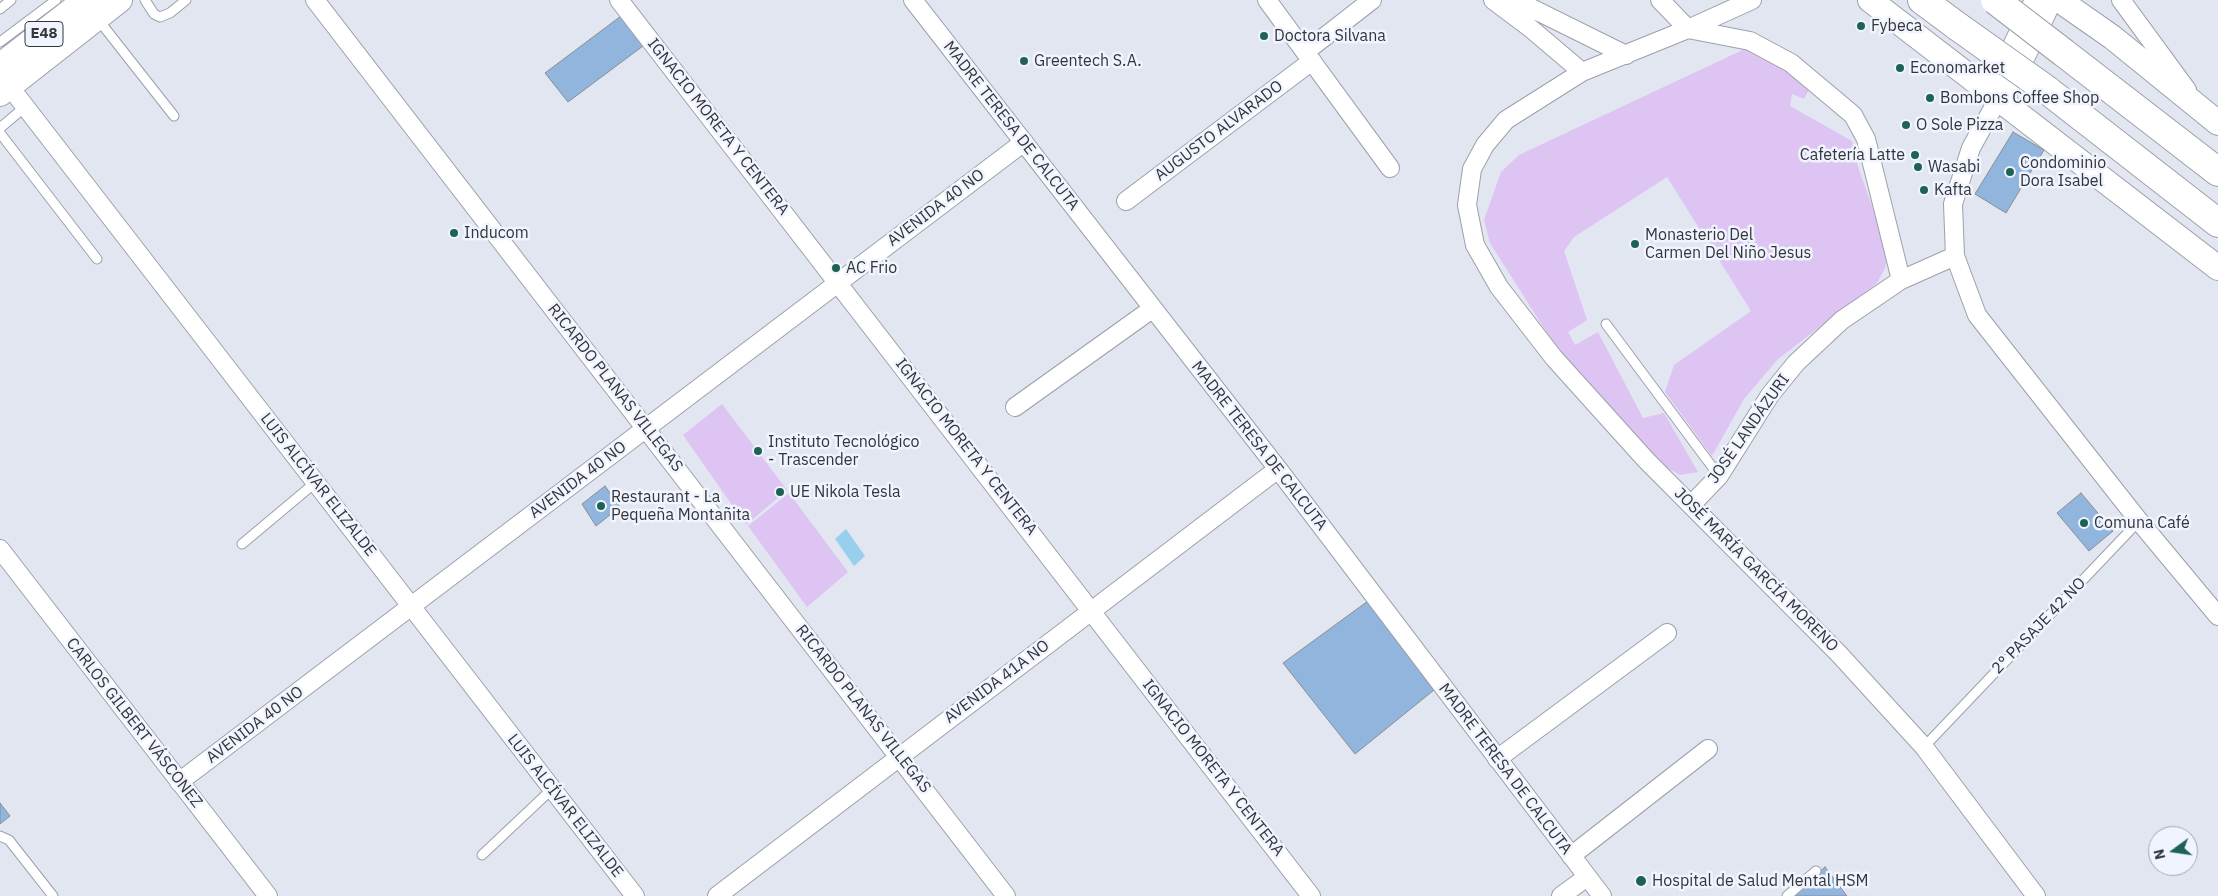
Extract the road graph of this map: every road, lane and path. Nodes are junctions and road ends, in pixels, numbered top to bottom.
1 (11, 0) edge
2 (56, 0) edge
3 (120, 0) edge
4 (145, 0) edge
5 (186, 0) edge
6 (315, 0) edge
7 (619, 0) edge
8 (913, 0) edge
9 (1267, 0) edge
10 (1372, 0) edge
11 (1493, 0) edge
12 (1515, 0) edge
13 (1660, 0) edge
14 (1752, 0) edge
15 (1870, 0) edge
16 (1922, 0) edge
17 (1995, 0) edge
18 (2034, 0) edge
19 (2053, 0) edge
20 (2059, 0) edge
21 (2122, 0) edge
22 (0, 8) edge
23 (92, 9) edge
24 (1688, 29) junction
25 (0, 42) edge
26 (1626, 55) junction
27 (1309, 56) junction
28 (1582, 72) junction
29 (2, 81) edge
30 (1998, 99) junction
31 (26, 106) junction
32 (174, 116) dead end
33 (2210, 116) edge
34 (0, 128) edge
35 (0, 133) edge
36 (1024, 142) junction
37 (1390, 168) dead end
38 (2218, 172) edge
39 (1126, 201) dead end
40 (2218, 223) edge
41 (1955, 256) junction
42 (97, 259) dead end
43 (2218, 268) edge
44 (1901, 280) junction
45 (839, 282) junction
46 (1152, 309) junction
47 (1606, 324) dead end
48 (1015, 407) dead end
49 (646, 428) junction
50 (1278, 469) junction
51 (1719, 476) junction
52 (316, 482) junction
53 (1692, 504) junction
54 (2139, 521) junction
55 (242, 544) dead end
56 (0, 549) edge
57 (411, 606) junction
58 (1091, 611) junction
59 (2218, 616) edge
60 (1667, 633) dead end
61 (1924, 747) junction
62 (1708, 749) dead end
63 (899, 757) junction
64 (1497, 759) junction
65 (179, 782) junction
66 (552, 789) junction
67 (0, 836) edge
68 (482, 855) dead end
69 (1571, 856) junction
70 (1816, 871) dead end
71 (1587, 877) junction
72 (53, 896) edge
73 (268, 896) edge
74 (635, 896) edge
75 (717, 896) edge
76 (1006, 896) edge
77 (1311, 896) edge
78 (1561, 896) edge
79 (1602, 896) edge
80 (1787, 896) edge
81 (2036, 896) edge

1 - 22 lane
2 - 25 lane
3 - 23 main road, E48
4 - 5 lane
6 - 49 street, RICARDO PLANAS VILLEGAS
7 - 45 street, IGNACIO MORETA Y CENTERA
8 - 36 street, MADRE TERESA DE CALCUTA
9 - 27 street
10 - 27 street, AUGUSTO ALVARADO
11 - 28 street
12 - 26 street
13 - 24 street
14 - 24 street, JOSÉ MARÍA GARCÍA MORENO
15 - 30 main road
16 - 40 main road, bridge
17 - 38 main road, bridge
18 - 30 street
19 - 30 street
20 - 33 main road
21 - 33 street
23 - 29 main road, E48
23 - 32 lane
24 - 26 street, JOSÉ MARÍA GARCÍA MORENO
24 - 44 street
26 - 28 street, JOSÉ MARÍA GARCÍA MORENO
27 - 37 street
27 - 39 street, AUGUSTO ALVARADO
28 - 53 street, JOSÉ MARÍA GARCÍA MORENO
29 - 31 street, LUIS ALCÍVAR ELIZALDE
30 - 41 street
30 - 43 main road
31 - 34 lane
31 - 52 street, LUIS ALCÍVAR ELIZALDE
35 - 42 lane
36 - 45 street, AVENIDA 40 NO
36 - 46 street, MADRE TERESA DE CALCUTA
41 - 44 street, JOSÉ LANDÁZURI
41 - 54 street
44 - 51 street, JOSÉ LANDÁZURI
45 - 49 street, AVENIDA 40 NO
45 - 58 street, IGNACIO MORETA Y CENTERA
46 - 48 street
46 - 50 street, MADRE TERESA DE CALCUTA
47 - 51 lane
49 - 57 street, AVENIDA 40 NO
49 - 63 street, RICARDO PLANAS VILLEGAS
50 - 58 street, AVENIDA 41A NO
50 - 64 street, MADRE TERESA DE CALCUTA
51 - 53 street, JOSÉ LANDÁZURI
52 - 55 lane
52 - 57 street, LUIS ALCÍVAR ELIZALDE
53 - 61 street, JOSÉ MARÍA GARCÍA MORENO
54 - 59 street
54 - 61 lane, 2° PASAJE 42 NO
56 - 65 street, CARLOS GILBERT VÁSCONEZ
57 - 65 street, AVENIDA 40 NO
57 - 66 street, LUIS ALCÍVAR ELIZALDE
58 - 63 street, AVENIDA 41A NO
58 - 77 street, IGNACIO MORETA Y CENTERA
60 - 64 street
61 - 81 street, JOSÉ MARÍA GARCÍA MORENO
62 - 69 street
63 - 75 street, AVENIDA 41A NO
63 - 76 street, RICARDO PLANAS VILLEGAS
64 - 69 street, MADRE TERESA DE CALCUTA
65 - 73 street, CARLOS GILBERT VÁSCONEZ
66 - 68 lane
66 - 74 street, LUIS ALCÍVAR ELIZALDE
67 - 72 lane
69 - 71 street, MADRE TERESA DE CALCUTA
70 - 80 lane
71 - 78 street
71 - 79 street, MADRE TERESA DE CALCUTA

